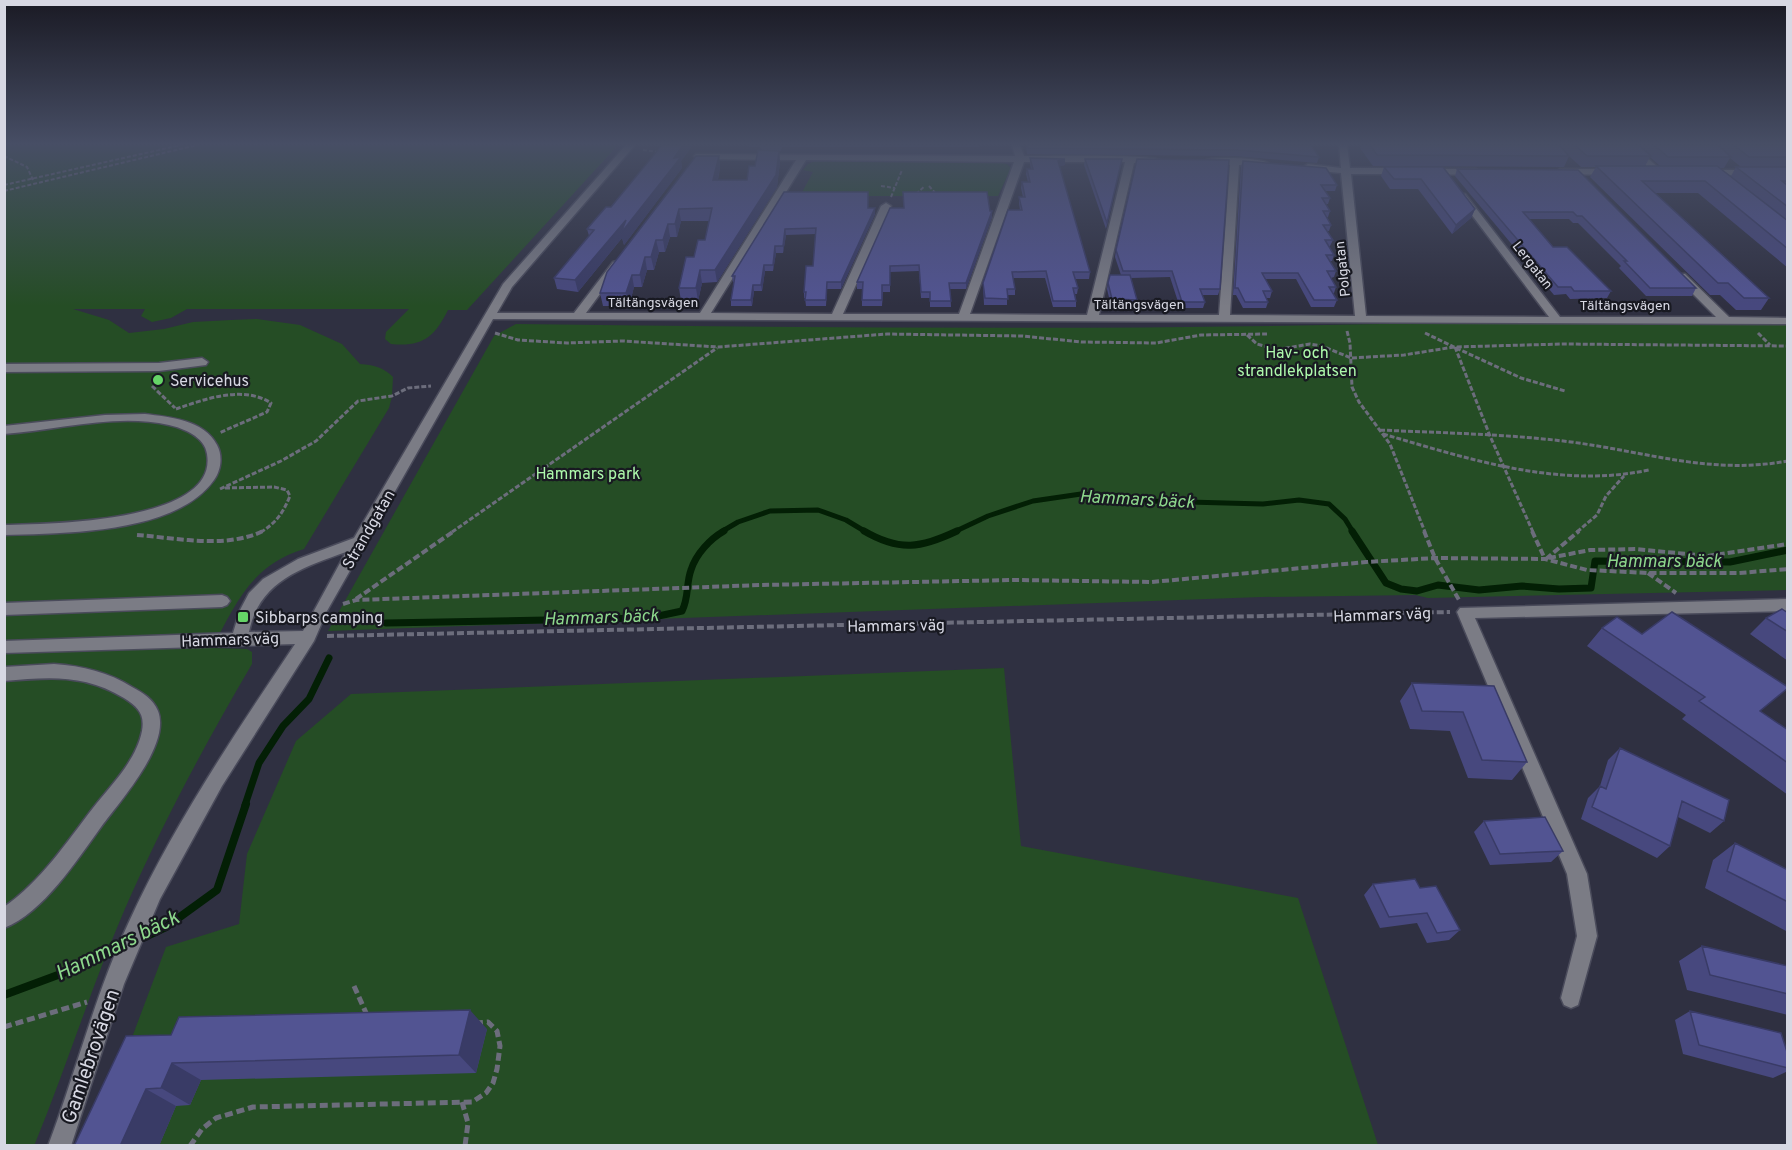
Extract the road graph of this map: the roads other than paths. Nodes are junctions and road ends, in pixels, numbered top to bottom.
1 (584, 199) edge
2 (777, 199) edge
3 (1006, 199) edge
4 (1121, 199) edge
5 (1232, 199) edge
6 (1347, 199) edge
7 (1464, 199) edge
8 (886, 206) road end
9 (627, 251) edge
10 (1677, 271) edge
11 (490, 316) junction
12 (577, 317) junction
13 (703, 317) junction
14 (836, 318) junction
15 (963, 318) junction
16 (1092, 319) junction
17 (1224, 319) junction
18 (1356, 319) junction
19 (1557, 320) junction
20 (1726, 321) junction
21 (1788, 321) edge
22 (202, 362) dead end
23 (4, 368) edge
24 (4, 430) edge
25 (4, 530) edge
26 (360, 541) junction
27 (222, 601) dead end
28 (1788, 605) edge
29 (4, 609) edge
30 (308, 637) junction
31 (245, 638) junction
32 (4, 647) edge
33 (4, 674) edge
34 (4, 919) edge
35 (134, 933) joint
36 (1571, 998) dead end
37 (59, 1146) edge

1 - 11 street, Strandgatan
2 - 13 street
3 - 15 street
4 - 16 street
5 - 17 street
6 - 18 street, Polgatan
7 - 19 street, Lergatan
8 - 14 street
9 - 12 street
10 - 20 street
11 - 12 street, Tältängsvägen
11 - 26 street, Strandgatan
12 - 13 street, Tältängsvägen
13 - 14 street, Tältängsvägen
14 - 15 street, Tältängsvägen
15 - 16 street, Tältängsvägen
16 - 17 street, Tältängsvägen
17 - 18 street, Tältängsvägen
18 - 19 street, Tältängsvägen
19 - 20 street, Tältängsvägen
20 - 21 street, Tältängsvägen
22 - 23 street
24 - 25 street
26 - 30 street, Strandgatan
26 - 31 street
27 - 29 street
28 - 36 street
30 - 31 street, Hammars väg
30 - 35 street, Strandgatan
31 - 32 street, Hammars väg
33 - 34 street
35 - 37 street, Gamlebrovägen

